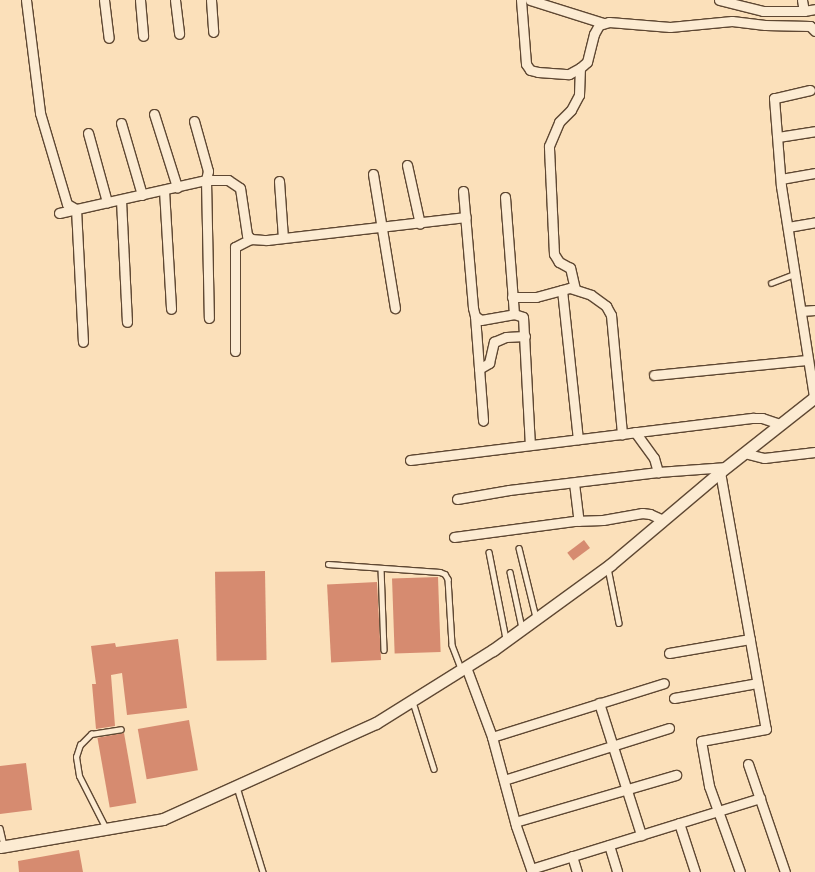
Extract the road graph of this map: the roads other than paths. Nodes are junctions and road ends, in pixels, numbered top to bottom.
1 (26, 0) edge
2 (104, 0) edge
3 (140, 0) edge
4 (175, 0) edge
5 (211, 0) edge
6 (521, 0) edge
7 (530, 0) edge
8 (719, 0) edge
9 (761, 0) edge
10 (802, 0) edge
11 (731, 2) edge
12 (815, 9) edge
13 (763, 11) junction
14 (804, 11) junction
15 (603, 23) junction
16 (815, 30) edge
17 (213, 32) dead end
18 (179, 34) dead end
19 (143, 36) dead end
20 (109, 38) dead end
21 (580, 68) junction
22 (810, 90) dead end
23 (154, 114) dead end
24 (194, 121) dead end
25 (121, 123) dead end
26 (815, 131) edge
27 (88, 133) dead end
28 (778, 137) junction
29 (407, 165) dead end
30 (814, 173) edge
31 (372, 174) dead end
32 (781, 179) junction
33 (206, 180) junction
34 (279, 181) dead end
35 (177, 187) junction
36 (164, 190) junction
37 (463, 191) dead end
38 (142, 195) junction
39 (505, 197) dead end
40 (121, 200) junction
41 (107, 202) junction
42 (76, 209) junction
43 (59, 212) dead end
44 (466, 217) junction
45 (815, 222) edge
46 (420, 224) junction
47 (788, 227) junction
48 (380, 228) junction
49 (283, 238) junction
50 (251, 239) junction
51 (795, 274) junction
52 (771, 283) dead end
53 (575, 289) junction
54 (562, 290) junction
55 (512, 297) junction
56 (395, 308) dead end
57 (171, 309) dead end
58 (815, 310) edge
59 (801, 311) junction
60 (514, 314) junction
61 (476, 316) junction
62 (209, 318) dead end
63 (127, 322) dead end
64 (525, 336) junction
65 (83, 342) dead end
66 (235, 351) dead end
67 (810, 356) edge
68 (479, 369) junction
69 (654, 375) dead end
70 (814, 397) edge
71 (483, 420) dead end
72 (779, 424) junction
73 (635, 432) junction
74 (622, 434) junction
75 (578, 439) junction
76 (530, 445) junction
77 (815, 452) edge
78 (744, 454) junction
79 (410, 460) dead end
80 (724, 469) junction
81 (658, 472) junction
82 (574, 483) junction
83 (457, 499) dead end
84 (663, 520) junction
85 (579, 521) junction
86 (454, 537) dead end
87 (518, 548) dead end
88 (489, 552) dead end
89 (328, 564) dead end
90 (608, 566) junction
91 (381, 568) junction
92 (510, 572) dead end
93 (537, 618) junction
94 (620, 623) dead end
95 (522, 629) junction
96 (750, 639) junction
97 (507, 640) junction
98 (384, 650) dead end
99 (669, 653) dead end
100 (464, 668) junction
101 (664, 683) dead end
102 (757, 683) junction
103 (674, 698) dead end
104 (412, 700) junction
105 (599, 703) junction
106 (669, 728) dead end
107 (121, 729) dead end
108 (492, 737) junction
109 (613, 746) junction
110 (748, 764) dead end
111 (434, 769) dead end
112 (676, 775) dead end
113 (504, 780) junction
114 (236, 786) junction
115 (626, 789) junction
116 (760, 798) junction
117 (720, 811) junction
118 (515, 822) junction
119 (679, 824) junction
120 (0, 828) edge
121 (107, 830) junction
122 (641, 835) junction
123 (609, 845) junction
124 (2, 847) edge
125 (572, 856) junction
126 (532, 871) edge
127 (263, 872) edge
128 (577, 872) edge
129 (617, 872) edge
130 (695, 872) edge
131 (740, 872) edge
132 (785, 872) edge

1 - 42 street
2 - 20 street
3 - 19 street
4 - 18 street
5 - 17 street
6 - 21 street
7 - 15 street
8 - 11 street
9 - 13 street
10 - 14 street
11 - 13 street
12 - 14 street
13 - 14 street
15 - 16 street
15 - 21 street
21 - 53 street
22 - 28 street
23 - 35 street
24 - 33 street
25 - 38 street
26 - 28 street
27 - 41 street
28 - 32 street
29 - 46 street
30 - 32 street
31 - 48 street
32 - 47 street
33 - 35 street
33 - 50 street
33 - 62 street
34 - 49 street
35 - 36 street
36 - 38 street
36 - 57 street
37 - 44 street
38 - 40 street
39 - 55 street
40 - 41 street
40 - 63 street
41 - 42 street
42 - 43 street
42 - 65 street
44 - 46 street
44 - 61 street
45 - 47 street
46 - 48 street
47 - 51 street
48 - 49 street
48 - 56 street
49 - 50 street
50 - 66 street
51 - 52 lane
51 - 59 street
53 - 54 street
53 - 74 street
54 - 55 street
54 - 75 street
55 - 60 street
58 - 59 street
59 - 67 street
60 - 61 street
60 - 64 street
61 - 68 street
64 - 68 street
64 - 76 street
67 - 69 street
67 - 70 street
68 - 71 street
70 - 72 main road
72 - 73 street
72 - 78 main road
73 - 74 street
73 - 81 street
74 - 75 street
75 - 76 street
76 - 79 street
77 - 78 street
78 - 80 main road
80 - 81 street
80 - 84 main road
80 - 96 street
81 - 82 street
82 - 83 street
82 - 85 street
84 - 85 street
84 - 90 main road
85 - 86 street
87 - 93 lane
88 - 97 lane
89 - 91 lane
90 - 93 main road
90 - 94 lane
91 - 98 lane
91 - 100 lane
92 - 95 lane
93 - 95 main road
95 - 97 main road
96 - 99 street
96 - 102 street
97 - 100 main road
100 - 104 main road
100 - 108 street
101 - 105 street
102 - 103 street
102 - 117 street
104 - 111 lane
104 - 114 main road
105 - 108 street
105 - 109 street
106 - 109 street
107 - 121 lane
108 - 113 street
109 - 113 street
109 - 115 street
110 - 116 street
112 - 115 street
113 - 118 street
114 - 121 main road
114 - 127 lane
115 - 118 street
115 - 122 street
116 - 117 street
116 - 132 street
117 - 119 street
117 - 131 street
118 - 126 street
119 - 122 street
119 - 130 street
120 - 124 lane
121 - 124 main road
122 - 123 street
123 - 125 street
123 - 129 street
125 - 126 street
125 - 128 street

